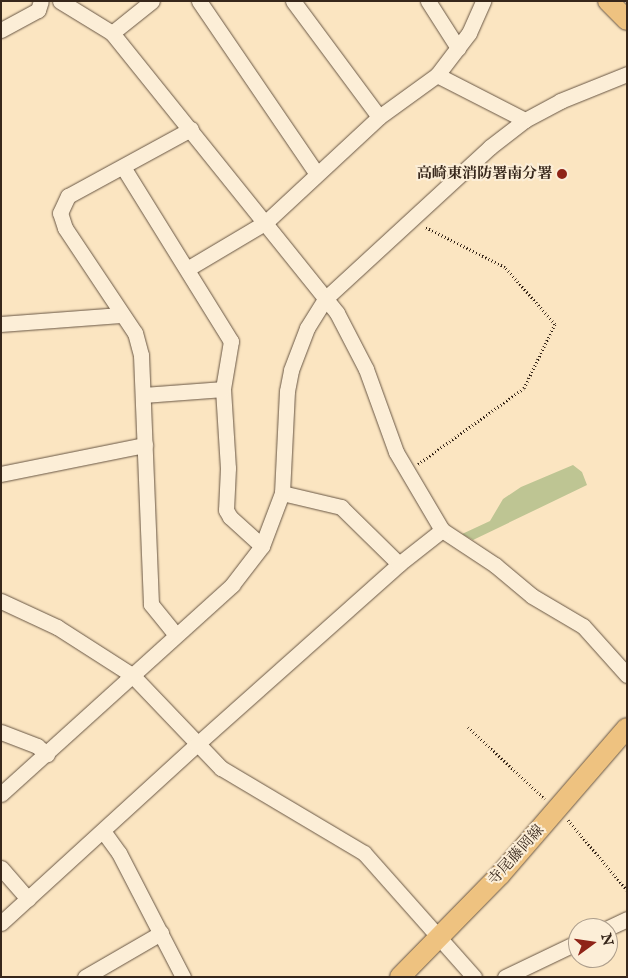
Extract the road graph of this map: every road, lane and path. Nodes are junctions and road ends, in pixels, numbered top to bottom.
1 (42, 1) edge
2 (60, 1) edge
3 (152, 1) edge
4 (199, 1) edge
5 (293, 1) edge
6 (428, 1) edge
7 (483, 1) edge
8 (608, 1) edge
9 (627, 20) edge
10 (1, 30) edge
11 (112, 33) junction
12 (458, 48) junction
13 (627, 74) edge
14 (437, 75) junction
15 (378, 117) junction
16 (525, 120) junction
17 (191, 129) junction
18 (123, 167) junction
19 (317, 174) junction
20 (413, 217) junction
21 (266, 222) junction
22 (187, 269) junction
23 (326, 298) junction
24 (120, 315) junction
25 (1, 324) edge
26 (223, 388) junction
27 (144, 395) junction
28 (145, 446) junction
29 (407, 472) junction
30 (1, 474) edge
31 (282, 493) junction
32 (442, 530) junction
33 (262, 546) junction
34 (398, 564) junction
35 (1, 601) edge
36 (176, 635) junction
37 (627, 674) edge
38 (132, 675) junction
39 (627, 728) edge
40 (1, 732) edge
41 (196, 745) junction
42 (47, 754) junction
43 (1, 794) edge
44 (103, 831) junction
45 (1, 868) edge
46 (28, 899) junction
47 (1, 923) edge
48 (160, 933) junction
49 (437, 939) junction
50 (568, 947) edge
51 (85, 977) edge
52 (183, 977) edge
53 (400, 977) edge
54 (474, 977) edge
55 (505, 977) edge

1 - 10 street
2 - 11 street
3 - 11 street
4 - 19 street
5 - 15 street
6 - 12 street
7 - 12 street
8 - 9 main road
11 - 17 street
12 - 14 street
13 - 16 street
14 - 15 street
14 - 16 street
15 - 19 street
16 - 20 street
17 - 18 street
17 - 21 street
18 - 22 street
18 - 24 street
19 - 21 street
20 - 23 street
20 - 29 path
21 - 22 street
21 - 23 street
22 - 26 street
23 - 29 street
23 - 31 street
24 - 25 street
24 - 27 street
26 - 27 street
26 - 33 street
27 - 28 street
28 - 30 street
28 - 36 street
29 - 32 street
31 - 33 street
31 - 34 street
32 - 34 street
32 - 37 street
33 - 36 street
34 - 41 street
35 - 38 street
36 - 38 street
38 - 41 street
38 - 42 street
39 - 49 main road, 寺尾藤岡線
40 - 42 street
41 - 44 street
41 - 49 street
42 - 43 street
44 - 46 street
44 - 48 street
45 - 46 street
46 - 47 street
48 - 51 street
48 - 52 street
49 - 53 main road, 寺尾藤岡線
49 - 54 street
50 - 55 street

